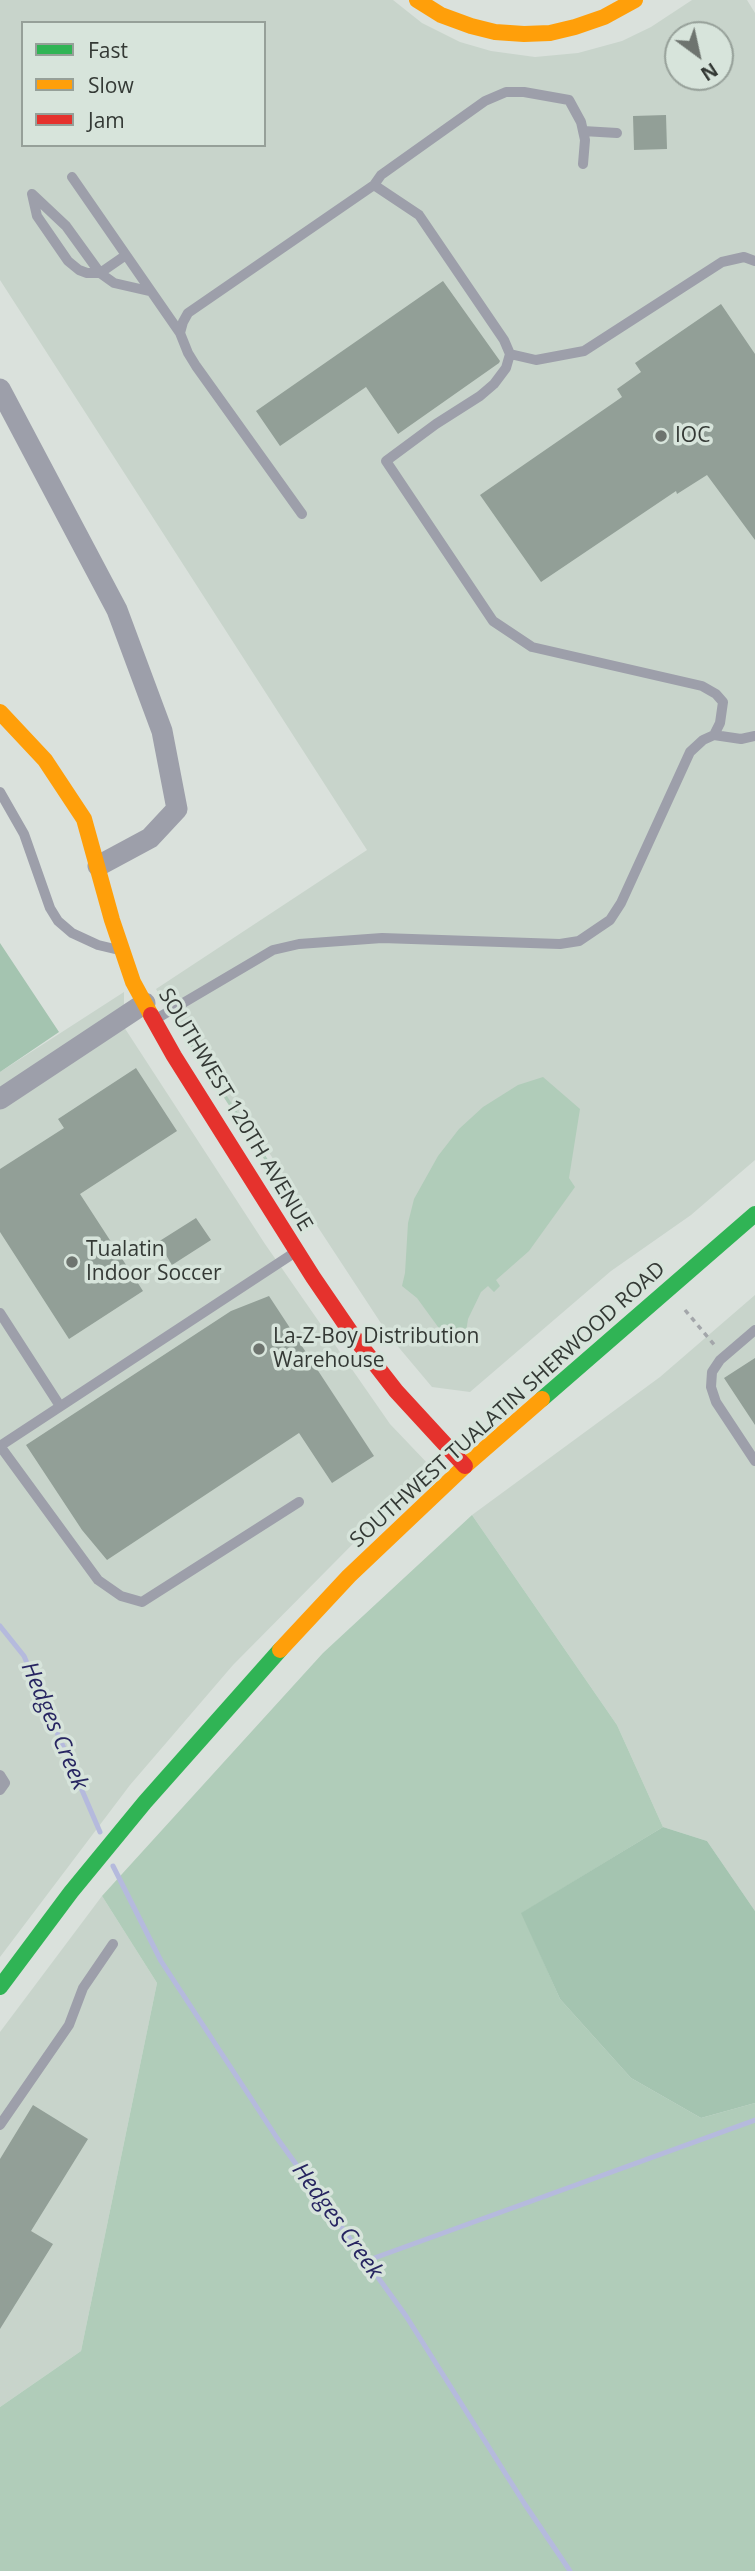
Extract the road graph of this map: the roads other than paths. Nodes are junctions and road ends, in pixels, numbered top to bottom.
1 (417, 0) edge
2 (635, 0) edge
3 (583, 131) junction
4 (617, 133) dead end
5 (583, 164) dead end
6 (72, 177) dead end
7 (373, 185) junction
8 (126, 255) junction
9 (755, 261) edge
10 (100, 273) junction
11 (149, 291) junction
12 (180, 333) junction
13 (510, 354) junction
14 (0, 389) edge
15 (302, 513) dead end
16 (0, 712) edge
17 (714, 735) junction
18 (755, 736) edge
19 (0, 792) edge
20 (98, 866) junction
21 (122, 951) junction
22 (149, 1012) junction
23 (0, 1099) edge
24 (755, 1214) edge
25 (297, 1252) junction
26 (0, 1313) edge
27 (755, 1330) edge
28 (60, 1406) junction
29 (0, 1446) edge
30 (755, 1461) edge
31 (465, 1466) junction
32 (299, 1502) dead end
33 (0, 1775) edge
34 (0, 1790) edge
35 (113, 1944) dead end
36 (0, 1987) edge
37 (0, 2125) edge

1 - 2 main road
3 - 4 lane
3 - 5 lane
3 - 7 lane
6 - 8 lane
7 - 12 lane
7 - 13 lane
8 - 10 lane
8 - 11 lane
9 - 13 lane
10 - 10 lane
10 - 11 lane
11 - 12 lane
12 - 15 lane
13 - 17 lane
14 - 20 street
16 - 20 main road, SOUTHWEST 120TH AVENUE
17 - 18 lane
17 - 22 lane
19 - 21 lane
20 - 21 main road, SOUTHWEST 120TH AVENUE
21 - 22 main road, SOUTHWEST 120TH AVENUE
22 - 23 street
22 - 25 main road, SOUTHWEST 120TH AVENUE
24 - 31 main road, SOUTHWEST TUALATIN SHERWOOD ROAD
25 - 28 lane
25 - 31 main road, SOUTHWEST 120TH AVENUE
26 - 28 lane
27 - 30 lane
28 - 29 lane
29 - 32 lane
31 - 36 main road, SOUTHWEST TUALATIN SHERWOOD ROAD
33 - 34 lane
35 - 37 lane

